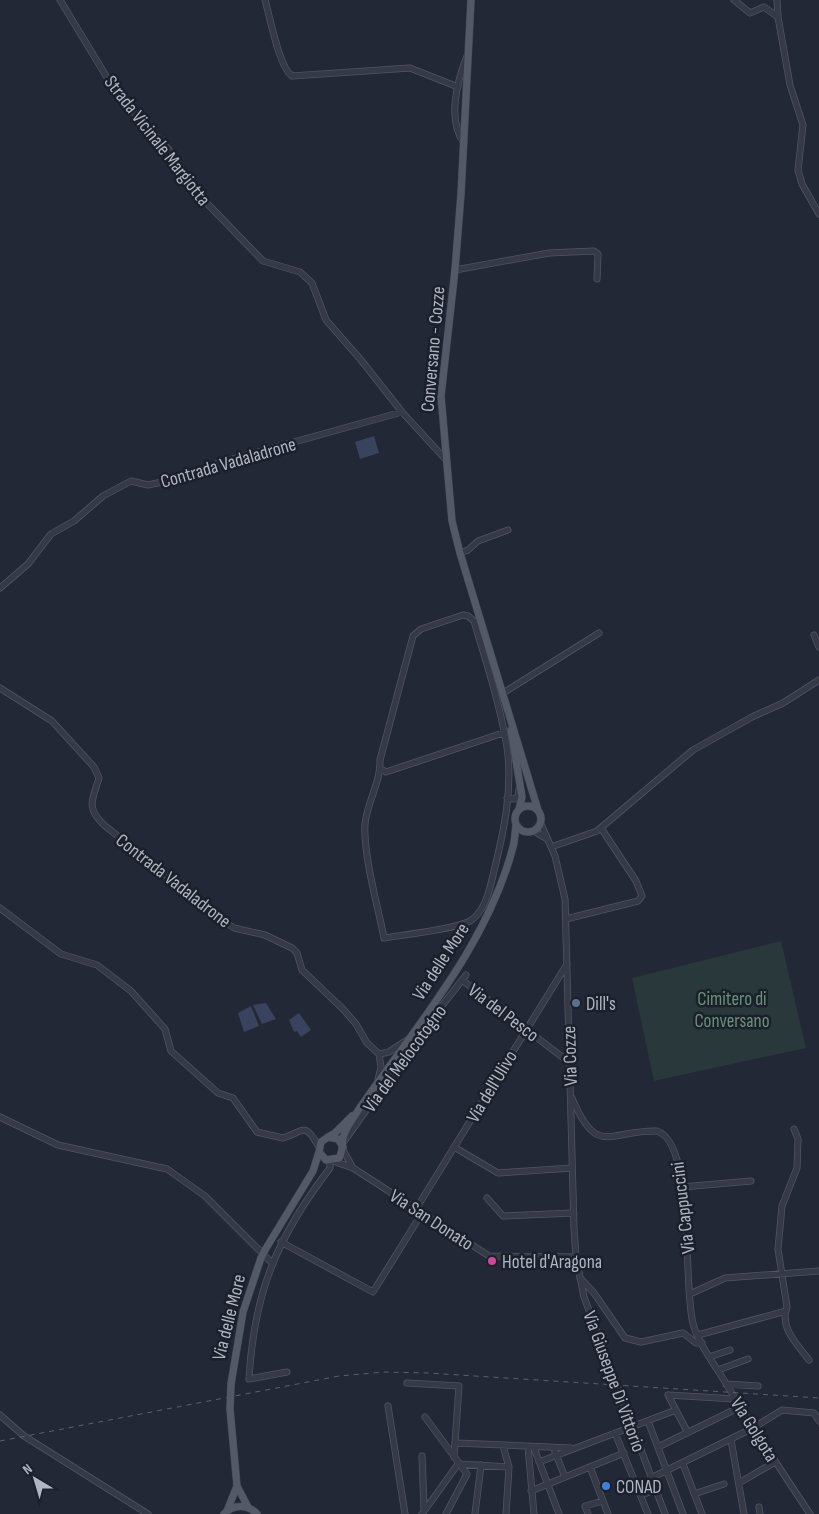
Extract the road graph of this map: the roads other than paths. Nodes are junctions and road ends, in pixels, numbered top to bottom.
1 (60, 0) edge
2 (265, 0) edge
3 (472, 0) edge
4 (734, 0) edge
5 (777, 0) edge
6 (778, 17) junction
7 (468, 54) junction
8 (458, 87) junction
9 (464, 143) junction
10 (819, 214) edge
11 (455, 270) junction
12 (597, 279) dead end
13 (402, 412) junction
14 (447, 460) junction
15 (508, 530) dead end
16 (460, 553) junction
17 (0, 588) edge
18 (599, 633) dead end
19 (814, 635) dead end
20 (819, 647) edge
21 (819, 680) edge
22 (0, 688) edge
23 (503, 693) junction
24 (503, 733) junction
25 (514, 748) junction
26 (381, 770) junction
27 (507, 798) junction
28 (519, 809) junction
29 (538, 810) junction
30 (540, 824) junction
31 (516, 825) junction
32 (504, 827) junction
33 (601, 828) junction
34 (534, 831) junction
35 (526, 832) junction
36 (514, 836) junction
37 (548, 839) junction
38 (514, 846) junction
39 (551, 847) junction
40 (0, 908) edge
41 (566, 919) junction
42 (567, 964) junction
43 (466, 974) dead end
44 (462, 980) junction
45 (526, 1029) junction
46 (407, 1040) junction
47 (379, 1054) junction
48 (570, 1063) junction
49 (378, 1081) junction
50 (570, 1094) junction
51 (359, 1109) junction
52 (0, 1117) edge
53 (794, 1129) dead end
54 (312, 1136) junction
55 (327, 1137) junction
56 (343, 1147) junction
57 (454, 1147) junction
58 (319, 1150) junction
59 (330, 1161) junction
60 (353, 1168) junction
61 (572, 1168) junction
62 (313, 1171) junction
63 (751, 1181) dead end
64 (682, 1187) junction
65 (487, 1198) dead end
66 (416, 1209) junction
67 (574, 1212) junction
68 (422, 1213) junction
69 (282, 1242) junction
70 (576, 1257) junction
71 (272, 1264) junction
72 (819, 1271) edge
73 (782, 1274) junction
74 (579, 1275) junction
75 (690, 1294) junction
76 (786, 1311) junction
77 (698, 1335) junction
78 (702, 1343) junction
79 (730, 1350) dead end
80 (709, 1357) junction
81 (748, 1359) dead end
82 (809, 1360) dead end
83 (718, 1370) junction
84 (287, 1372) dead end
85 (407, 1383) dead end
86 (726, 1384) junction
87 (758, 1386) dead end
88 (735, 1399) junction
89 (388, 1406) dead end
90 (740, 1407) junction
91 (676, 1410) junction
92 (0, 1415) edge
93 (425, 1417) dead end
94 (648, 1420) junction
95 (819, 1421) edge
96 (632, 1427) junction
97 (753, 1428) junction
98 (615, 1433) junction
99 (688, 1433) junction
100 (731, 1440) junction
101 (456, 1443) junction
102 (504, 1446) junction
103 (531, 1447) junction
104 (658, 1447) junction
105 (554, 1448) junction
106 (575, 1448) junction
107 (624, 1453) junction
108 (556, 1455) junction
109 (422, 1456) dead end
110 (454, 1457) junction
111 (539, 1462) junction
112 (775, 1462) junction
113 (458, 1464) junction
114 (683, 1464) junction
115 (481, 1465) junction
116 (509, 1467) junction
117 (590, 1467) junction
118 (667, 1472) junction
119 (565, 1478) junction
120 (651, 1478) junction
121 (739, 1483) junction
122 (548, 1484) junction
123 (724, 1484) dead end
124 (237, 1486) junction
125 (656, 1490) junction
126 (531, 1491) junction
127 (694, 1494) junction
128 (640, 1495) junction
129 (603, 1501) junction
130 (248, 1507) junction
131 (759, 1507) dead end
132 (423, 1512) edge
133 (225, 1513) edge
134 (148, 1514) edge
135 (257, 1514) edge
136 (405, 1514) edge
137 (446, 1514) edge
138 (475, 1514) edge
139 (506, 1514) edge
140 (534, 1514) edge
141 (559, 1514) edge
142 (588, 1514) edge
143 (608, 1514) edge
144 (648, 1514) edge
145 (664, 1514) edge
146 (683, 1514) edge
147 (702, 1514) edge
148 (744, 1514) edge
149 (760, 1514) edge
150 (810, 1514) edge

1 - 13 street, Strada Vicinale Margiotta
2 - 8 street
3 - 7 main road, Conversano - Cozze
4 - 6 street
5 - 6 street
6 - 10 street
7 - 8 street
7 - 9 main road, Conversano - Cozze
8 - 9 street
9 - 11 main road, Conversano - Cozze
11 - 12 street
11 - 14 main road, Conversano - Cozze
13 - 14 street, Strada Vicinale Margiotta
13 - 17 street, Contrada Vadaladrone
14 - 16 main road, Conversano - Cozze
15 - 16 street
16 - 23 main road, Conversano - Cozze
18 - 23 street
19 - 20 street
21 - 33 street
22 - 47 street, Contrada Vadaladrone
23 - 25 main road
23 - 29 main road
24 - 26 street
24 - 26 street
24 - 27 street
25 - 27 street
25 - 28 main road
26 - 32 street
27 - 32 street
28 - 29 main road
28 - 31 main road
29 - 30 main road
30 - 34 main road
30 - 37 street, Via Cozze
31 - 32 street
31 - 35 main road
31 - 36 main road
32 - 36 street
33 - 39 street
33 - 41 street
34 - 35 main road
34 - 37 street
35 - 38 main road
36 - 38 main road
37 - 39 street, Via Cozze
38 - 46 main road, Via delle More
39 - 41 street, Via Cozze
40 - 54 street
41 - 42 street, Via Cozze
42 - 45 street, Via dell'Ulivo
42 - 48 street, Via Cozze
43 - 44 street, Via del Melocotogno
44 - 45 street, Via del Pesco
44 - 56 street, Via del Melocotogno
45 - 48 street, Via del Pesco
45 - 57 street, Via dell'Ulivo
46 - 47 street
46 - 49 main road, Via delle More
47 - 49 street
48 - 50 street, Via Cozze
49 - 51 main road, Via delle More
50 - 61 street, Via Cozze
50 - 64 street, Via Cappuccini
51 - 55 main road
51 - 56 main road
52 - 71 street
53 - 73 street
54 - 55 street
54 - 58 street
55 - 56 main road
55 - 58 main road
56 - 59 main road
56 - 60 street
57 - 61 street
57 - 66 street, Via dell'Ulivo
58 - 59 main road
58 - 62 main road
59 - 60 street
59 - 62 main road
59 - 69 street
60 - 66 street, Via San Donato
61 - 67 street, Via Cozze
62 - 124 main road, Via delle More, bridge
63 - 64 street
64 - 75 street, Via Cappuccini
65 - 67 street
66 - 68 street, Via San Donato
67 - 70 street, Via Cozze
68 - 69 street
68 - 70 street, Via San Donato
69 - 71 street
70 - 74 street, Via Cozze
71 - 84 street
72 - 73 street
73 - 75 street
73 - 76 street
74 - 78 street
74 - 96 street, Via Giuseppe Di Vittorio
75 - 77 street, Via Cappuccini
76 - 77 street
76 - 82 street
77 - 78 street, Via Cappuccini
78 - 80 street, Via Golgota
79 - 80 street
80 - 83 street, Via Golgota
81 - 83 street
83 - 86 street, Via Golgota
85 - 101 street
86 - 87 street
86 - 88 street, Via Golgota
88 - 90 street, Via Golgota
88 - 91 street
89 - 136 street
90 - 97 street, Via Golgota
90 - 99 street
91 - 94 street
91 - 99 street
92 - 134 street
93 - 110 street
94 - 96 street
94 - 104 street
95 - 97 street
96 - 98 street
96 - 120 street, Via Giuseppe Di Vittorio
97 - 100 street
97 - 112 street, Via Golgota
98 - 106 street
98 - 107 street
99 - 104 street
100 - 114 street
100 - 121 street
101 - 102 street
101 - 110 street
102 - 103 street
102 - 116 street
103 - 105 street
103 - 111 street
103 - 126 street
104 - 118 street
105 - 106 street
105 - 108 street
106 - 108 street
107 - 117 street
107 - 128 street
108 - 111 street
108 - 119 street
109 - 132 street
110 - 113 street
111 - 122 street
112 - 121 street
112 - 150 street, Via Golgota
113 - 115 street
113 - 132 street
113 - 137 street
114 - 118 street
114 - 127 street
115 - 116 street
115 - 138 street
116 - 139 street
117 - 119 street
117 - 129 street
118 - 120 street
118 - 146 street
119 - 122 street
120 - 125 street, Via Giuseppe Di Vittorio
121 - 148 street
122 - 126 street
122 - 141 street
123 - 127 street
124 - 130 main road
124 - 133 main road
125 - 128 street
125 - 145 street, Via Giuseppe Di Vittorio
126 - 140 street
127 - 147 street
128 - 144 street
129 - 142 street
129 - 143 street
130 - 133 main road
130 - 135 main road
131 - 149 street

